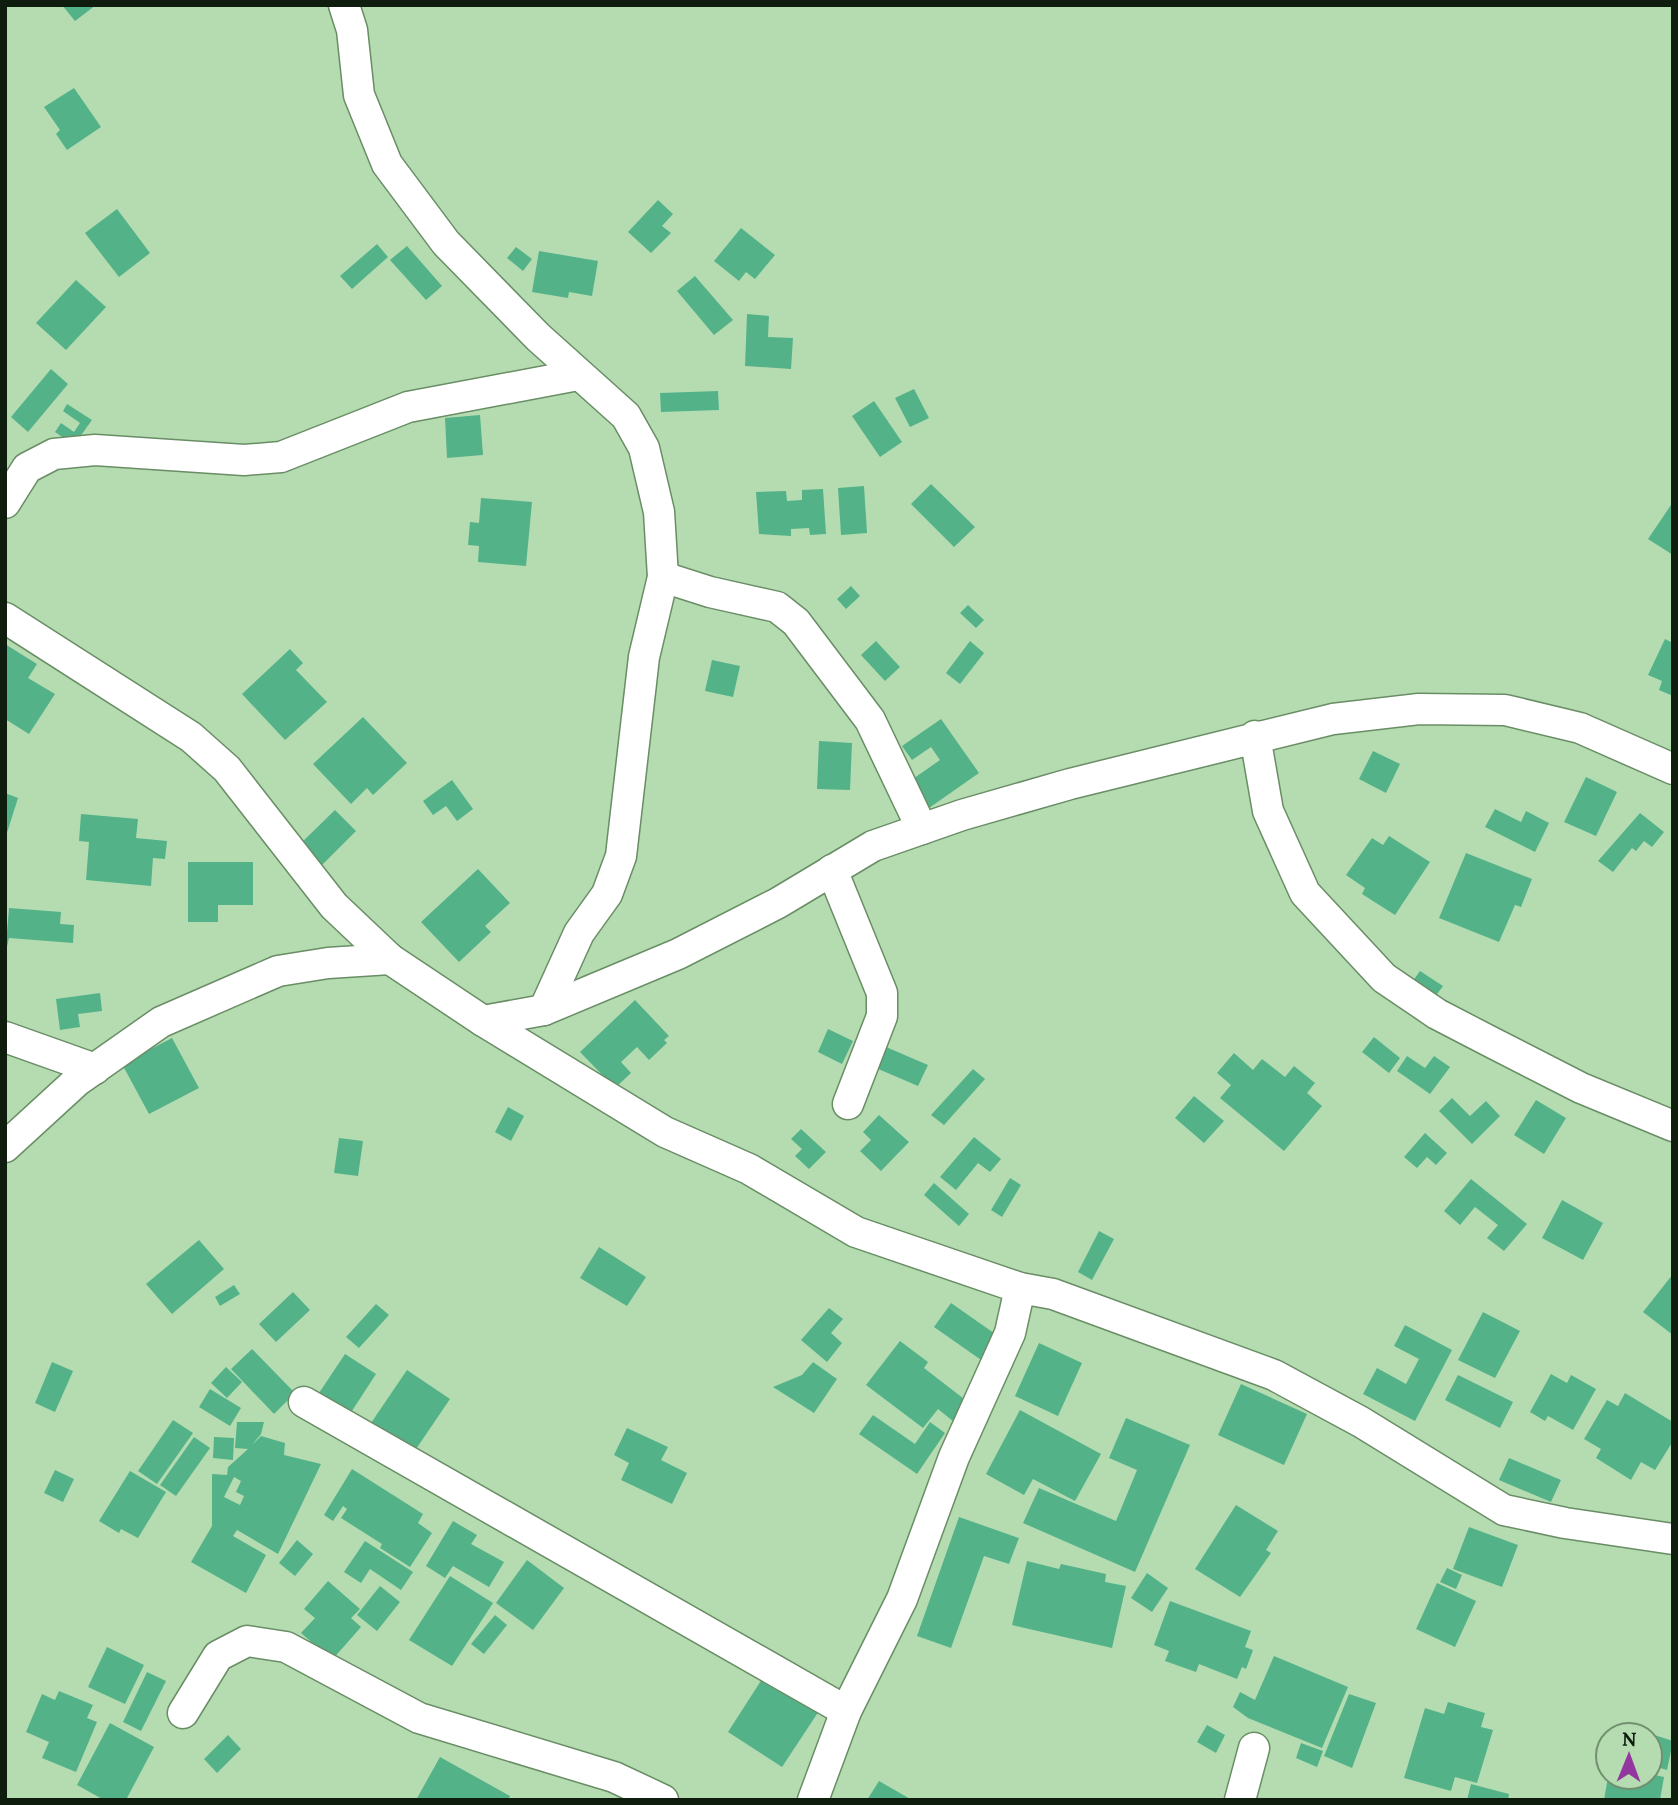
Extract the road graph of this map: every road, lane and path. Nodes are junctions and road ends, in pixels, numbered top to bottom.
1 (344, 5) edge
2 (578, 375) junction
3 (5, 503) edge
4 (663, 577) junction
5 (5, 618) edge
6 (1255, 736) junction
7 (1673, 769) edge
8 (922, 829) junction
9 (832, 870) junction
10 (390, 960) junction
11 (544, 1010) junction
12 (483, 1021) junction
13 (5, 1037) edge
14 (95, 1069) junction
15 (848, 1104) dead end
16 (1673, 1126) edge
17 (5, 1147) edge
18 (1020, 1288) junction
19 (304, 1402) dead end
20 (1673, 1539) edge
21 (846, 1711) junction
22 (183, 1713) dead end
23 (1254, 1748) dead end
24 (663, 1800) edge
25 (813, 1800) edge
26 (1240, 1800) edge

1 - 2 street
2 - 3 street
2 - 4 street
4 - 8 street
4 - 11 street
5 - 10 street
6 - 7 street
6 - 8 street
6 - 16 street
8 - 9 street
9 - 11 street
9 - 15 street
10 - 12 street
10 - 14 street
11 - 12 street
12 - 18 street
13 - 14 street
14 - 17 street
18 - 20 street
18 - 21 street
19 - 21 street
21 - 25 street
22 - 24 street
23 - 26 street

